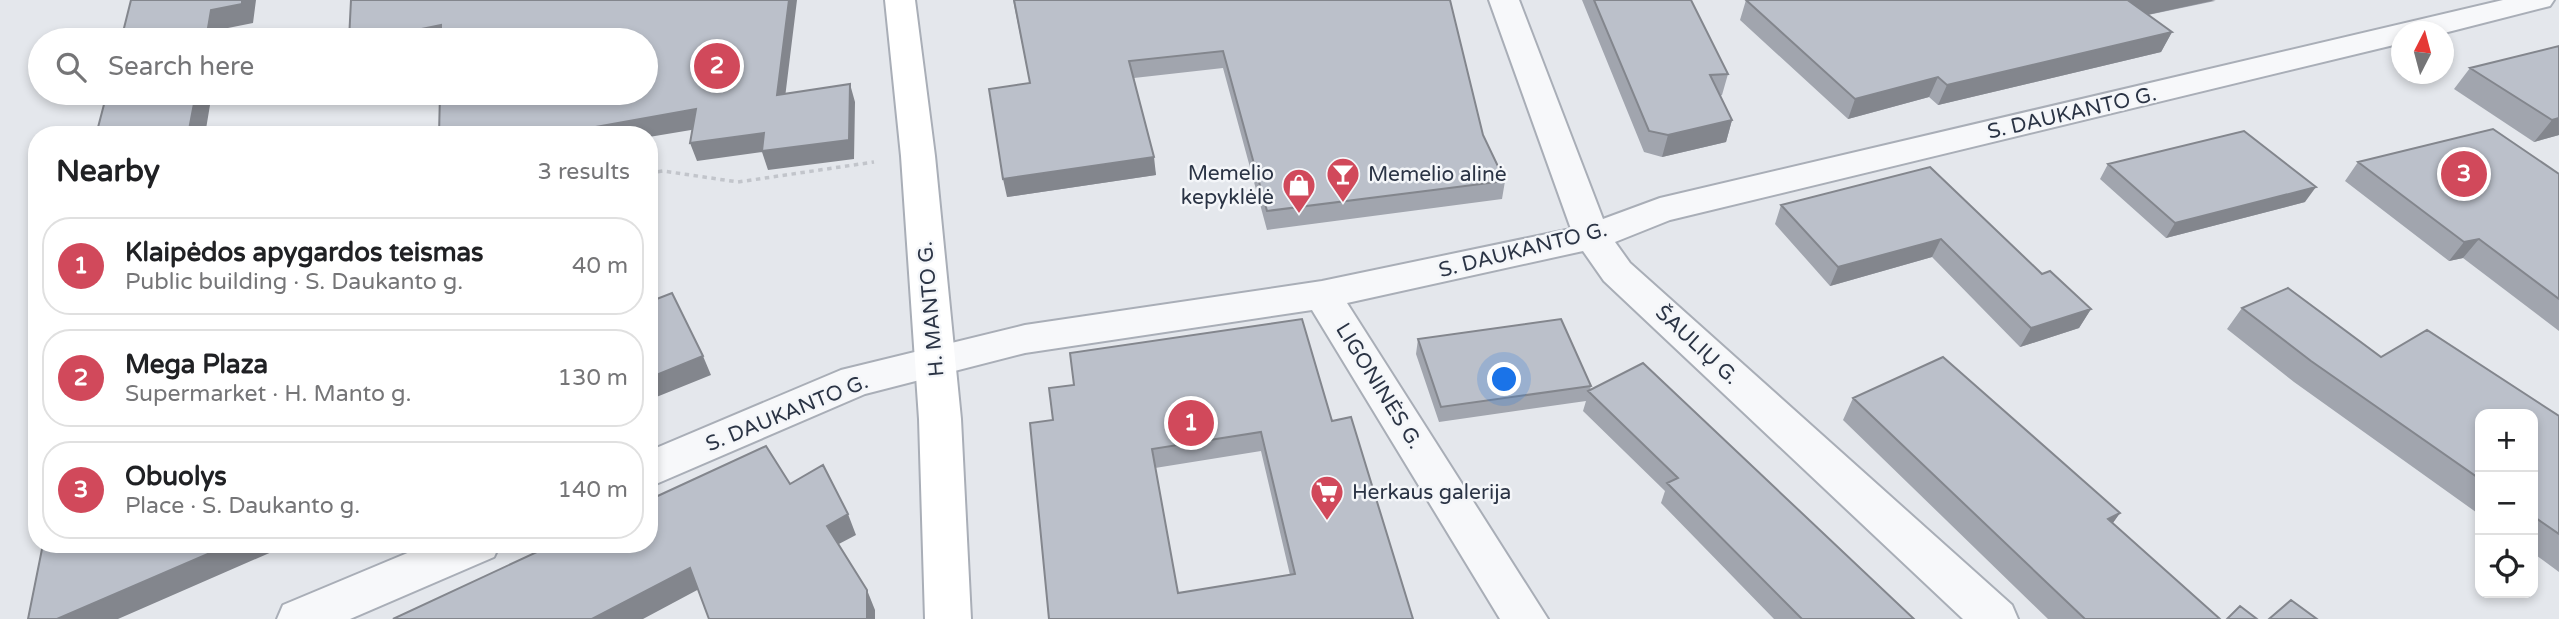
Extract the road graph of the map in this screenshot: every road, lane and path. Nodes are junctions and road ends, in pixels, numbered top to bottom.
1 (900, 0) edge
2 (1504, 0) edge
3 (2539, 0) edge
4 (2454, 21) edge
5 (2391, 37) edge
6 (918, 156) junction
7 (658, 172) edge
8 (1592, 237) junction
9 (1322, 295) junction
10 (935, 361) junction
11 (658, 466) edge
12 (457, 553) edge
13 (300, 619) edge
14 (948, 619) edge
15 (1525, 619) edge
16 (1994, 619) edge

1 - 6 main road, H. MANTO G.
2 - 8 street, ŠAULIŲ G.
3 - 4 street
5 - 8 street, S. DAUKANTO G.
6 - 7 path
6 - 10 main road, H. MANTO G.
8 - 9 street, S. DAUKANTO G.
8 - 16 street, ŠAULIŲ G.
9 - 10 street, S. DAUKANTO G.
9 - 15 street, LIGONINĖS G.
10 - 11 street, S. DAUKANTO G.
10 - 14 main road, H. MANTO G.
12 - 13 street

